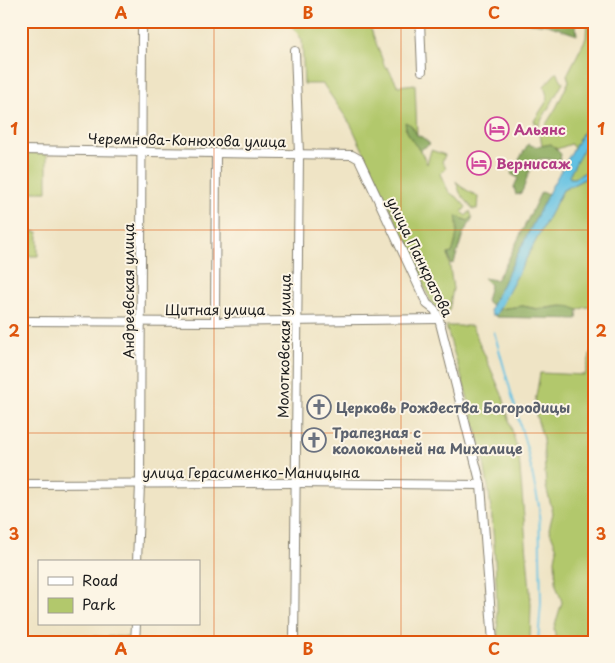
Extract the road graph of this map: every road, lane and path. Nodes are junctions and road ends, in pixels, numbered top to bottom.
1 (142, 21) edge
2 (420, 21) edge
3 (295, 51) dead end
4 (422, 71) dead end
5 (21, 150) edge
6 (140, 151) junction
7 (216, 152) junction
8 (299, 154) junction
9 (352, 155) joint
10 (439, 319) junction
11 (21, 321) edge
12 (296, 321) junction
13 (140, 322) junction
14 (215, 322) junction
15 (294, 483) junction
16 (21, 484) edge
17 (140, 484) junction
18 (481, 485) junction
19 (137, 560) edge
20 (136, 626) edge
21 (135, 642) edge
22 (294, 642) edge
23 (493, 642) edge

1 - 6 street, Андреевская улица
2 - 4 street
3 - 8 street, Молотковская улица
5 - 6 street, Черемнова-Конюхова улица
6 - 7 street, Черемнова-Конюхова улица
6 - 13 street, Андреевская улица
7 - 8 street, Черемнова-Конюхова улица
7 - 14 street
8 - 9 street, Черемнова-Конюхова улица
8 - 12 street, Молотковская улица
9 - 10 street, улица Панкратова
10 - 12 street, Щитная улица
10 - 18 street, улица Панкратова
11 - 13 street, Щитная улица
12 - 14 street, Щитная улица
12 - 15 street, Молотковская улица
13 - 14 street, Щитная улица
13 - 17 street, Андреевская улица
15 - 17 street, улица Герасименко-Маницына
15 - 18 street, улица Герасименко-Маницына
15 - 22 street, Молотковская улица
16 - 17 street, улица Герасименко-Маницына
17 - 19 street, Андреевская улица
18 - 23 street, улица Панкратова
20 - 21 street

